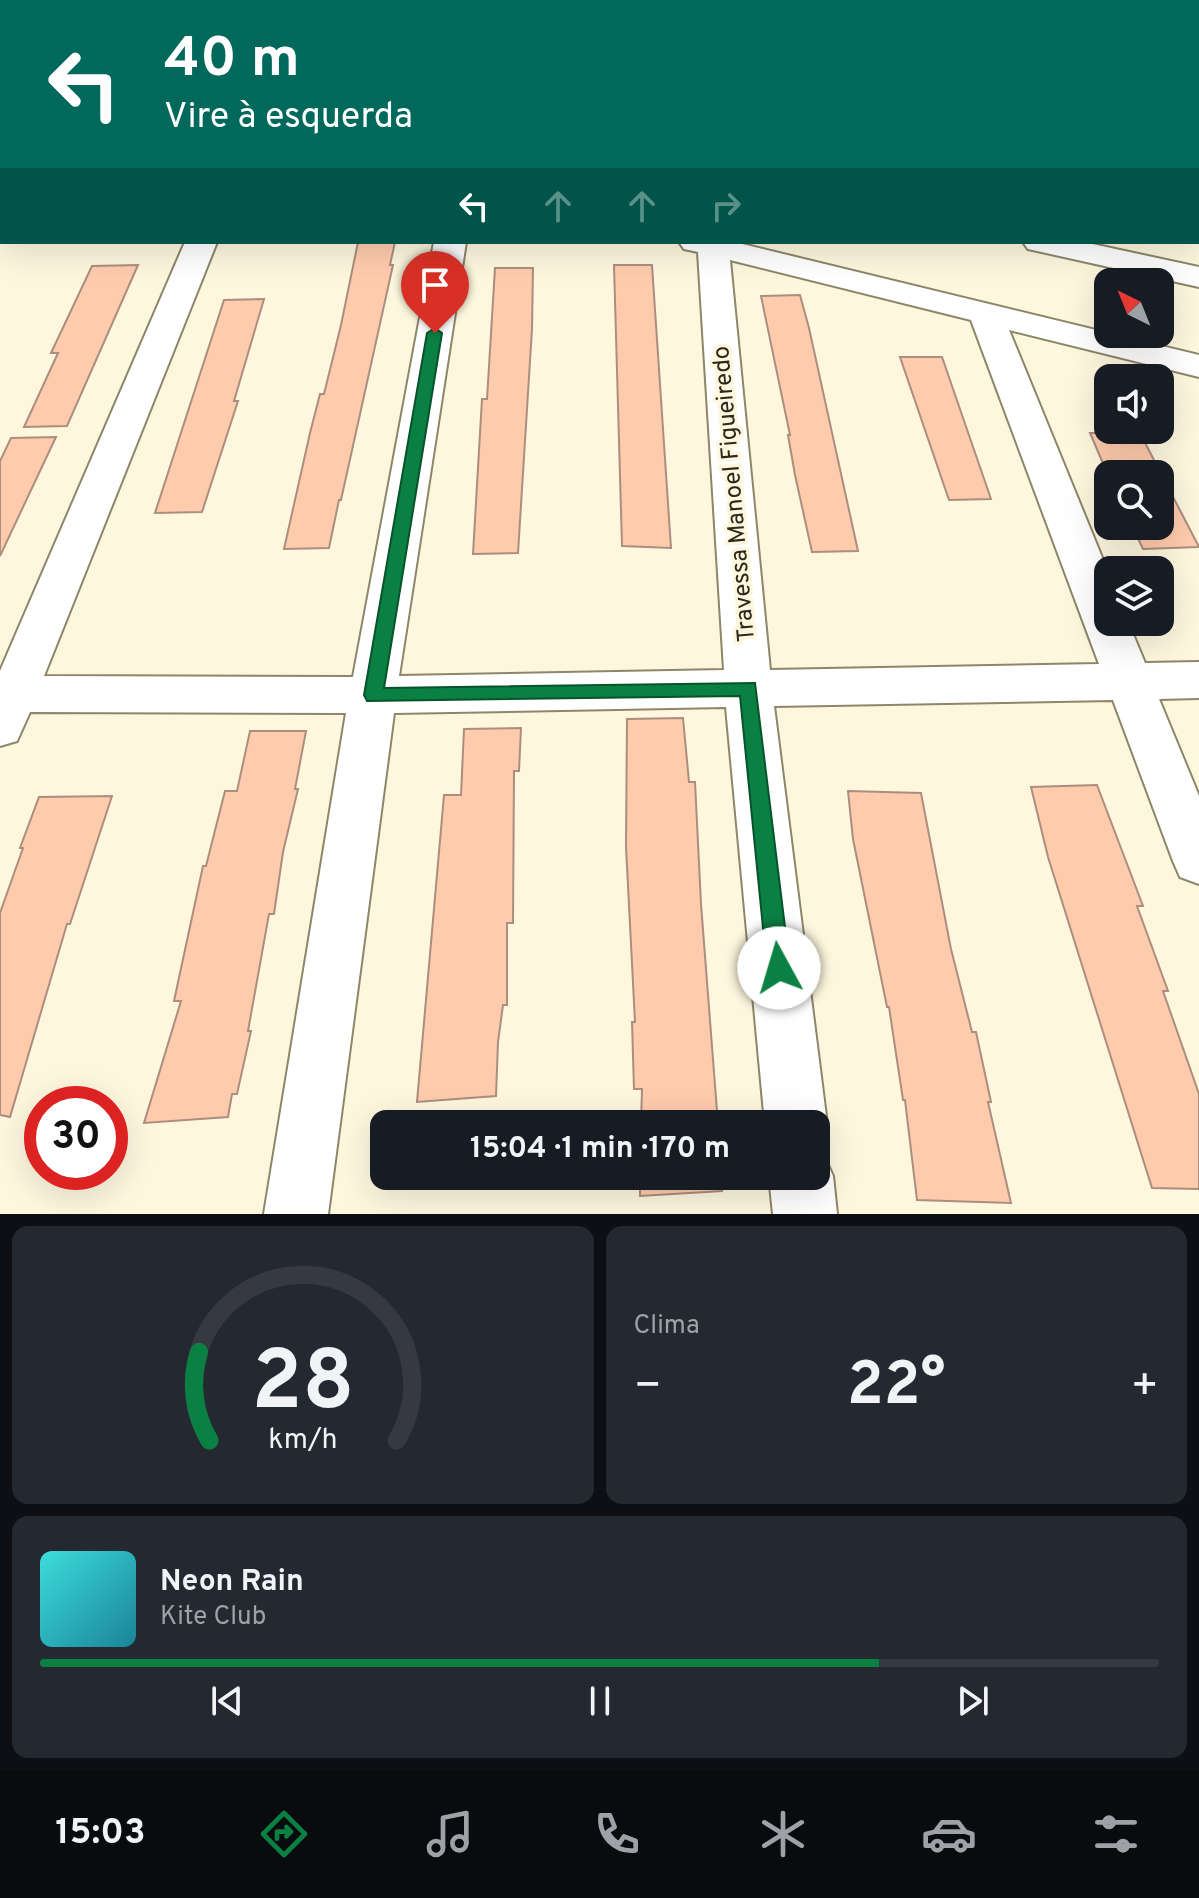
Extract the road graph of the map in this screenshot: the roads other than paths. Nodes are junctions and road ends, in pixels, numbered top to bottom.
1 (200, 244) edge
2 (450, 244) edge
3 (704, 244) edge
4 (1056, 244) edge
5 (1152, 255) edge
6 (1199, 277) edge
7 (986, 314) junction
8 (1199, 366) edge
9 (1199, 680) edge
10 (1130, 681) junction
11 (748, 688) junction
12 (373, 695) junction
13 (5, 705) edge
14 (1199, 861) edge
15 (794, 1110) edge
16 (802, 1190) edge
17 (296, 1214) edge
18 (805, 1214) edge

1 - 13 street
2 - 12 street
3 - 7 street
3 - 11 street, Travessa Manoel Figueiredo
4 - 5 street
5 - 6 street
7 - 8 street
7 - 10 street
9 - 10 street
10 - 11 street
10 - 14 street
11 - 12 street
11 - 15 street, Travessa Manoel Figueiredo
12 - 13 street
12 - 17 street
16 - 18 street

